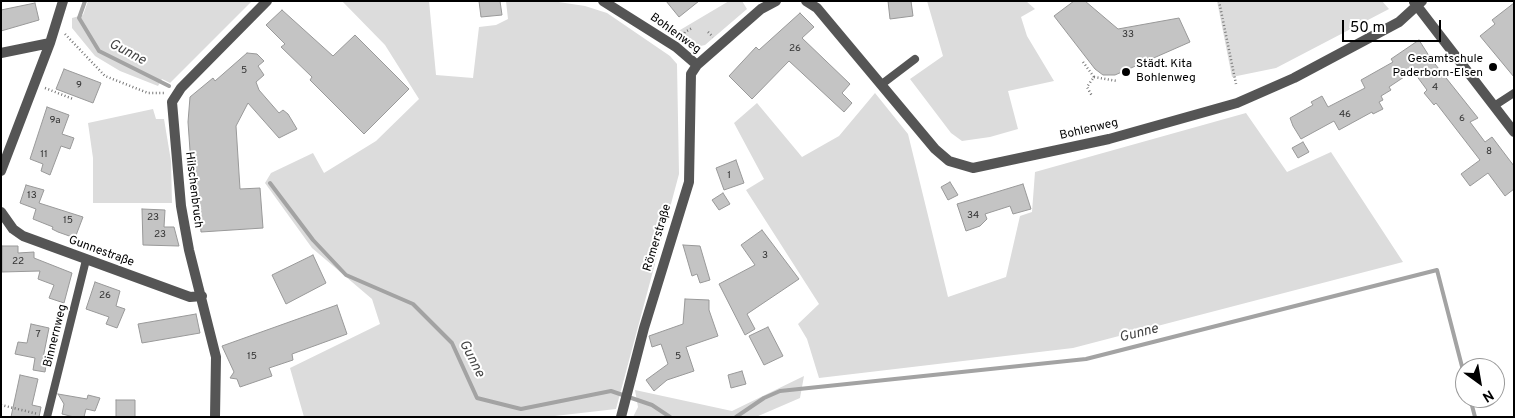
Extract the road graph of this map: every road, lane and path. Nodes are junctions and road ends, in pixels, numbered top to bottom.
1 (63, 1) edge
2 (267, 1) edge
3 (603, 1) edge
4 (806, 1) edge
5 (1219, 1) edge
6 (774, 2) edge
7 (1417, 3) edge
8 (692, 28) dead end
9 (54, 29) junction
10 (50, 43) junction
11 (676, 47) junction
12 (1, 53) edge
13 (915, 59) dead end
14 (1083, 62) dead end
15 (697, 65) junction
16 (1094, 77) junction
17 (1117, 81) dead end
18 (35, 84) junction
19 (882, 84) junction
20 (1236, 84) dead end
21 (1514, 93) edge
22 (173, 96) junction
23 (1092, 96) dead end
24 (74, 99) dead end
25 (1494, 106) junction
26 (1514, 132) edge
27 (1, 171) edge
28 (1, 212) edge
29 (86, 260) junction
30 (202, 296) junction
31 (1, 405) edge
32 (47, 416) edge
33 (215, 417) edge
34 (621, 417) edge

1 - 9 street
2 - 22 street
3 - 11 street, Bohlenweg
4 - 19 street, Bohlenweg
5 - 20 path
6 - 15 street, Bohlenweg
7 - 19 street, Bohlenweg
7 - 25 street
8 - 11 path
9 - 10 street
9 - 22 path
10 - 12 street
10 - 18 street
11 - 15 street, Bohlenweg
13 - 19 lane
14 - 16 path
15 - 34 street, Römerstraße
16 - 17 path
16 - 23 path
18 - 24 path
18 - 27 street
21 - 25 lane
22 - 30 street, Hilschenbruch
25 - 26 street
28 - 29 street, Gunnestraße
29 - 30 street, Gunnestraße
29 - 32 lane, Binnernweg
30 - 33 street, Hilschenbruch
31 - 32 path

